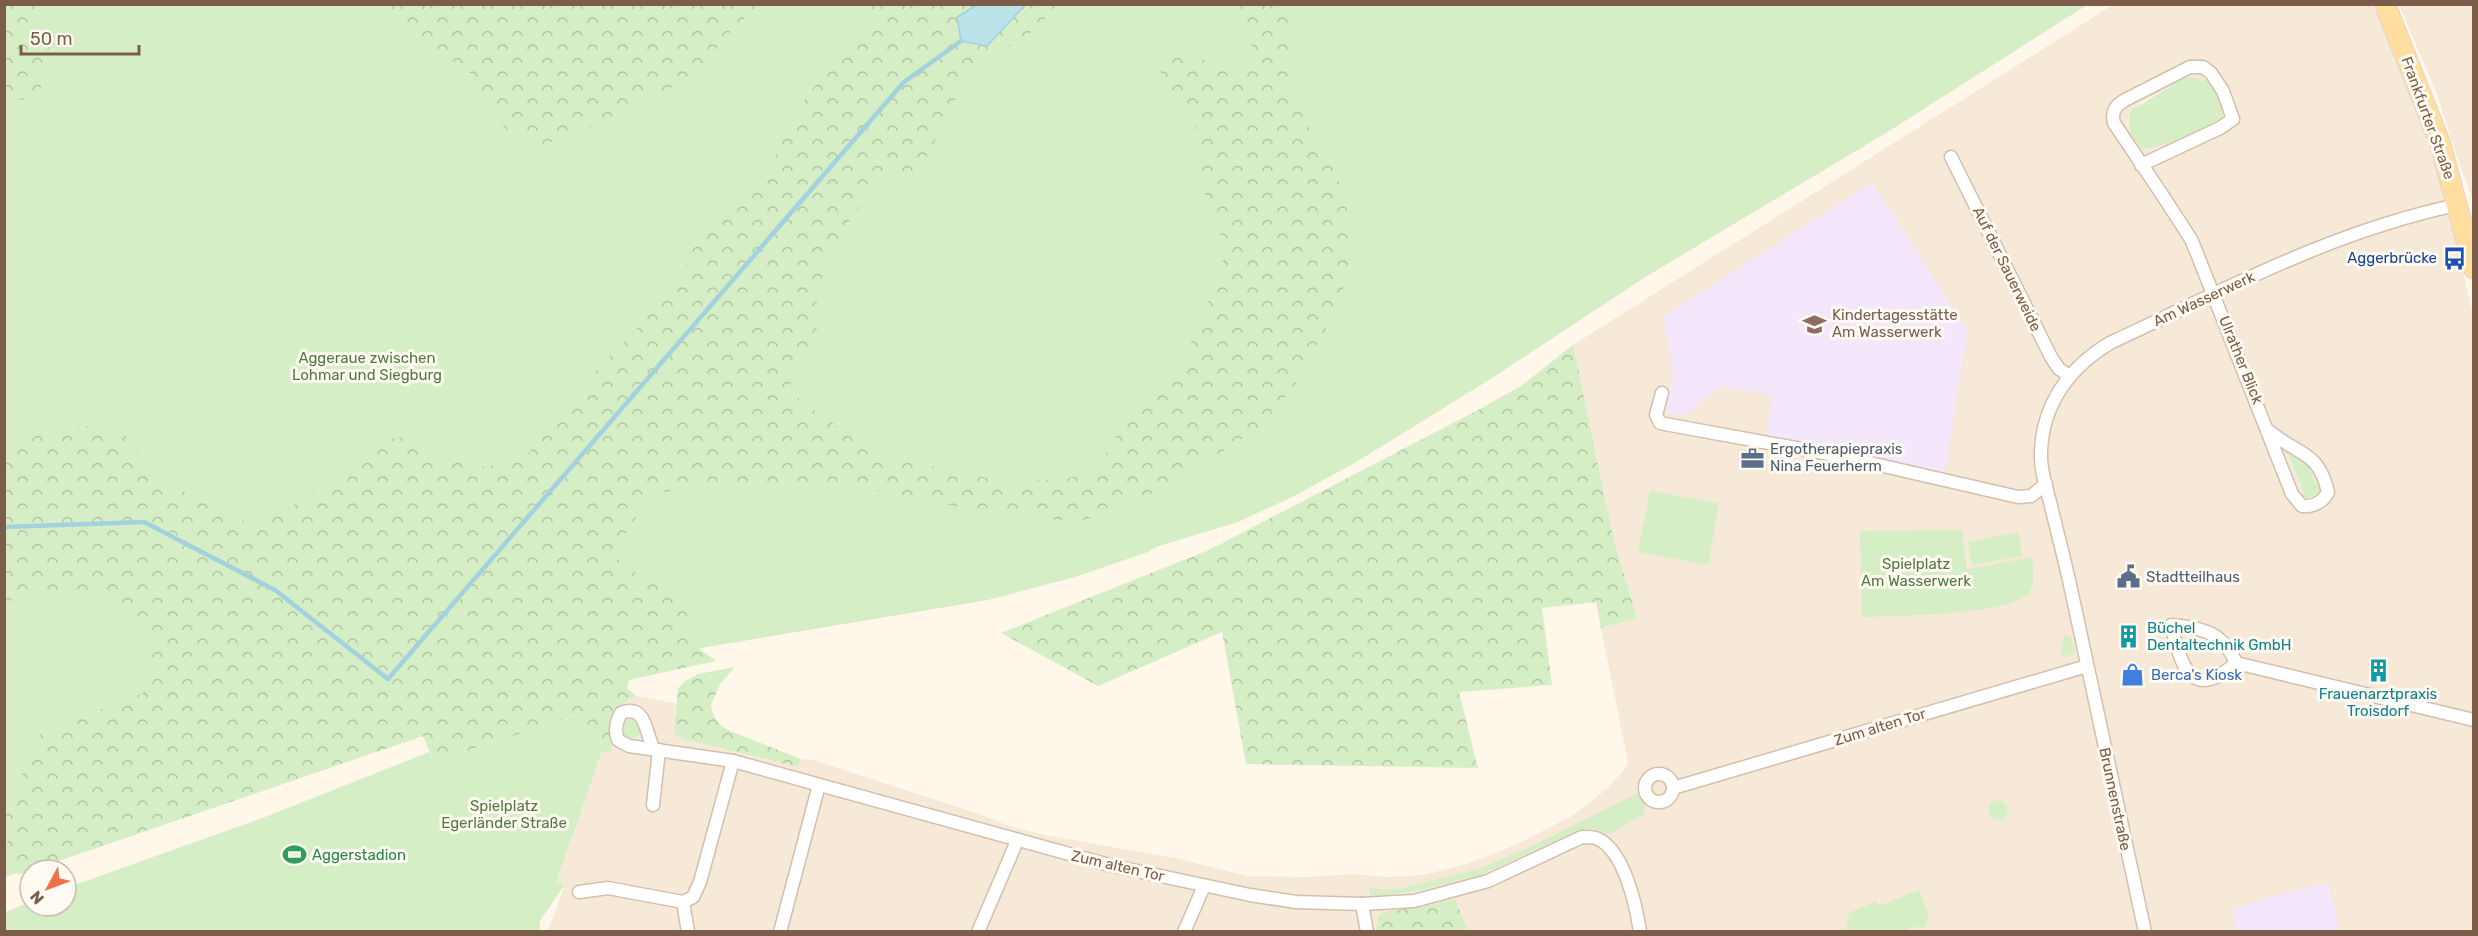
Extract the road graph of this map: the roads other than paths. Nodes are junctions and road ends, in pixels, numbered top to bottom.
1 (2385, 4) edge
2 (1951, 157) dead end
3 (2141, 165) junction
4 (2457, 205) junction
5 (2474, 269) edge
6 (2214, 294) junction
7 (2070, 376) junction
8 (1662, 393) dead end
9 (2269, 431) junction
10 (2046, 484) junction
11 (2236, 663) junction
12 (2087, 666) junction
13 (2474, 720) edge
14 (733, 761) junction
15 (819, 785) junction
16 (1674, 788) dead end
17 (653, 805) dead end
18 (1017, 841) junction
19 (1204, 886) junction
20 (579, 892) dead end
21 (683, 902) junction
22 (1362, 904) junction
23 (688, 932) edge
24 (780, 932) edge
25 (978, 932) edge
26 (1184, 932) edge
27 (1367, 932) edge
28 (1640, 932) edge
29 (2145, 932) edge

1 - 4 main road, Frankfurter Straße
2 - 7 street, Auf der Sauerweide
3 - 3 street, Ulrather Blick
3 - 6 street, Ulrather Blick
4 - 5 main road, Frankfurter Straße
4 - 6 street, Am Wasserwerk
6 - 7 street, Am Wasserwerk
6 - 9 street, Ulrather Blick
7 - 10 street, Am Wasserwerk
8 - 10 street
9 - 9 street, Ulrather Blick
10 - 12 street, Am Wasserwerk
11 - 11 street
11 - 13 street
12 - 16 street, Zum alten Tor
12 - 29 street, Brunnenstraße
14 - 15 street, Zum alten Tor
14 - 17 street, Zum alten Tor
14 - 21 street
15 - 18 street, Zum alten Tor
15 - 24 street
18 - 19 street, Zum alten Tor
18 - 25 street
19 - 22 street, Zum alten Tor
19 - 26 street
20 - 21 street
21 - 23 street
22 - 27 street
22 - 28 street, Zum alten Tor

